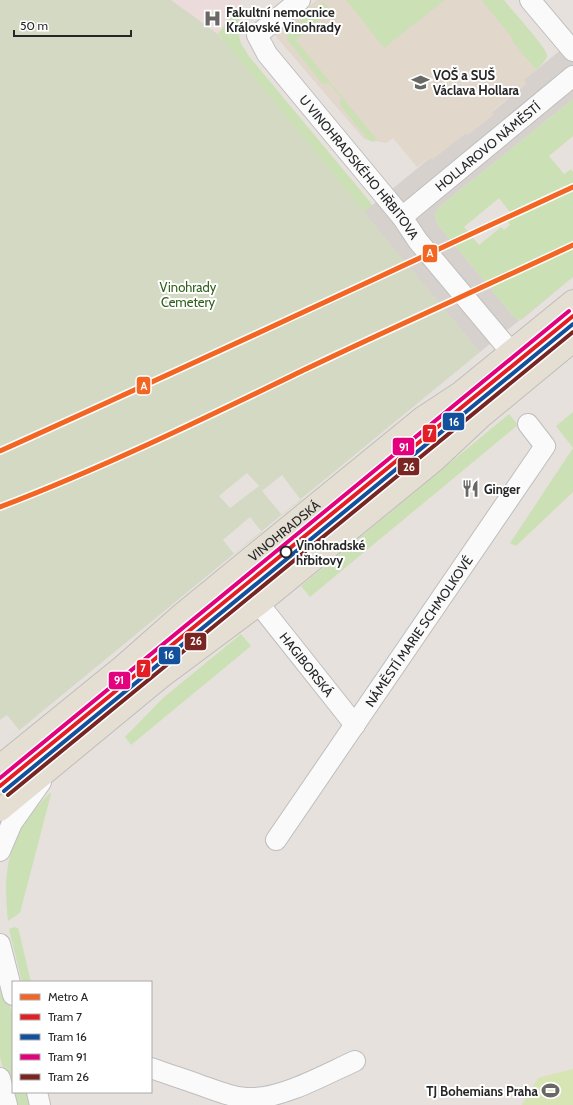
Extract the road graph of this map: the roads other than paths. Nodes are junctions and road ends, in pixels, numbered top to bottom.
1 (300, 0) edge
2 (530, 0) edge
3 (573, 51) edge
4 (573, 76) edge
5 (402, 217) junction
6 (573, 301) edge
7 (573, 341) edge
8 (511, 352) junction
9 (528, 424) dead end
10 (259, 604) junction
11 (355, 725) junction
12 (0, 766) edge
13 (51, 769) junction
14 (0, 810) edge
15 (276, 840) dead end
16 (0, 850) edge
17 (0, 944) edge
18 (12, 992) edge
19 (355, 1061) dead end
20 (152, 1068) edge
21 (0, 1078) edge
22 (37, 1093) edge
23 (254, 1102) edge
24 (7, 1105) edge
25 (40, 1105) edge

1 - 5 street, U VINOHRADSKÉHO HŘBITOVA
2 - 3 street
4 - 5 street, HOLLAROVO NÁMĚSTÍ
5 - 8 street, U VINOHRADSKÉHO HŘBITOVA
6 - 8 main road, VINOHRADSKÁ
7 - 10 main road
8 - 12 main road, VINOHRADSKÁ
9 - 11 street, NÁMĚSTÍ MARIE SCHMOLKOVÉ
10 - 11 street, HAGIBORSKÁ
10 - 13 main road
11 - 15 street, NÁMĚSTÍ MARIE SCHMOLKOVÉ
13 - 14 main road
13 - 16 street
17 - 18 street
19 - 23 street
20 - 23 street
21 - 24 street
22 - 25 street

